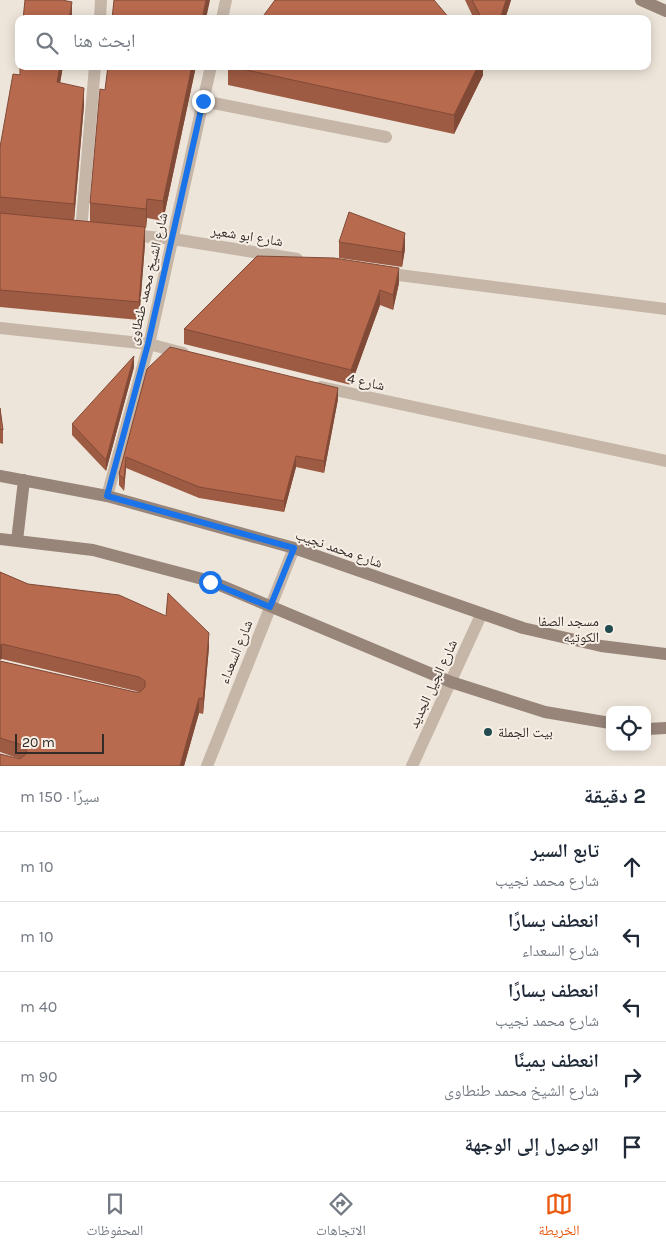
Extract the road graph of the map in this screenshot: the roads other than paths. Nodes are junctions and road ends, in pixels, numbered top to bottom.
1 (101, 0) edge
2 (226, 0) edge
3 (641, 0) edge
4 (666, 11) edge
5 (100, 15) edge
6 (223, 15) edge
7 (95, 70) edge
8 (210, 70) edge
9 (203, 101) junction
10 (386, 137) dead end
11 (81, 231) edge
12 (118, 234) edge
13 (173, 239) junction
14 (307, 261) edge
15 (374, 272) edge
16 (666, 309) edge
17 (0, 328) edge
18 (148, 344) junction
19 (194, 356) edge
20 (307, 384) edge
21 (666, 461) edge
22 (0, 476) edge
23 (24, 480) junction
24 (107, 496) junction
25 (0, 539) edge
26 (17, 541) junction
27 (294, 548) junction
28 (270, 607) junction
29 (481, 615) junction
30 (666, 654) edge
31 (451, 682) junction
32 (606, 722) edge
33 (666, 728) edge
34 (651, 729) edge
35 (211, 765) edge
36 (412, 766) edge

1 - 5 street
2 - 6 street
3 - 4 main road
7 - 11 street
8 - 9 street, شارع الشيخ محمد طنطاوى
9 - 10 street
9 - 13 street, شارع الشيخ محمد طنطاوى
12 - 13 street, شارع ابو شعير
13 - 14 street, شارع ابو شعير
13 - 18 street, شارع الشيخ محمد طنطاوى
15 - 16 street
17 - 18 street
18 - 19 street
18 - 24 street, شارع الشيخ محمد طنطاوى
20 - 21 street, شارع 4
22 - 23 main road, شارع محمد نجيب
23 - 24 main road, شارع محمد نجيب
23 - 26 main road
24 - 27 main road, شارع محمد نجيب
25 - 26 main road
26 - 28 main road
27 - 28 street, شارع السعداء
27 - 29 main road, شارع محمد نجيب
28 - 31 main road
28 - 35 street, شارع السعداء
29 - 30 main road, شارع محمد نجيب
29 - 31 street, شارع الجيل الجديد
31 - 32 main road
31 - 36 street, شارع الجيل الجديد
33 - 34 main road

